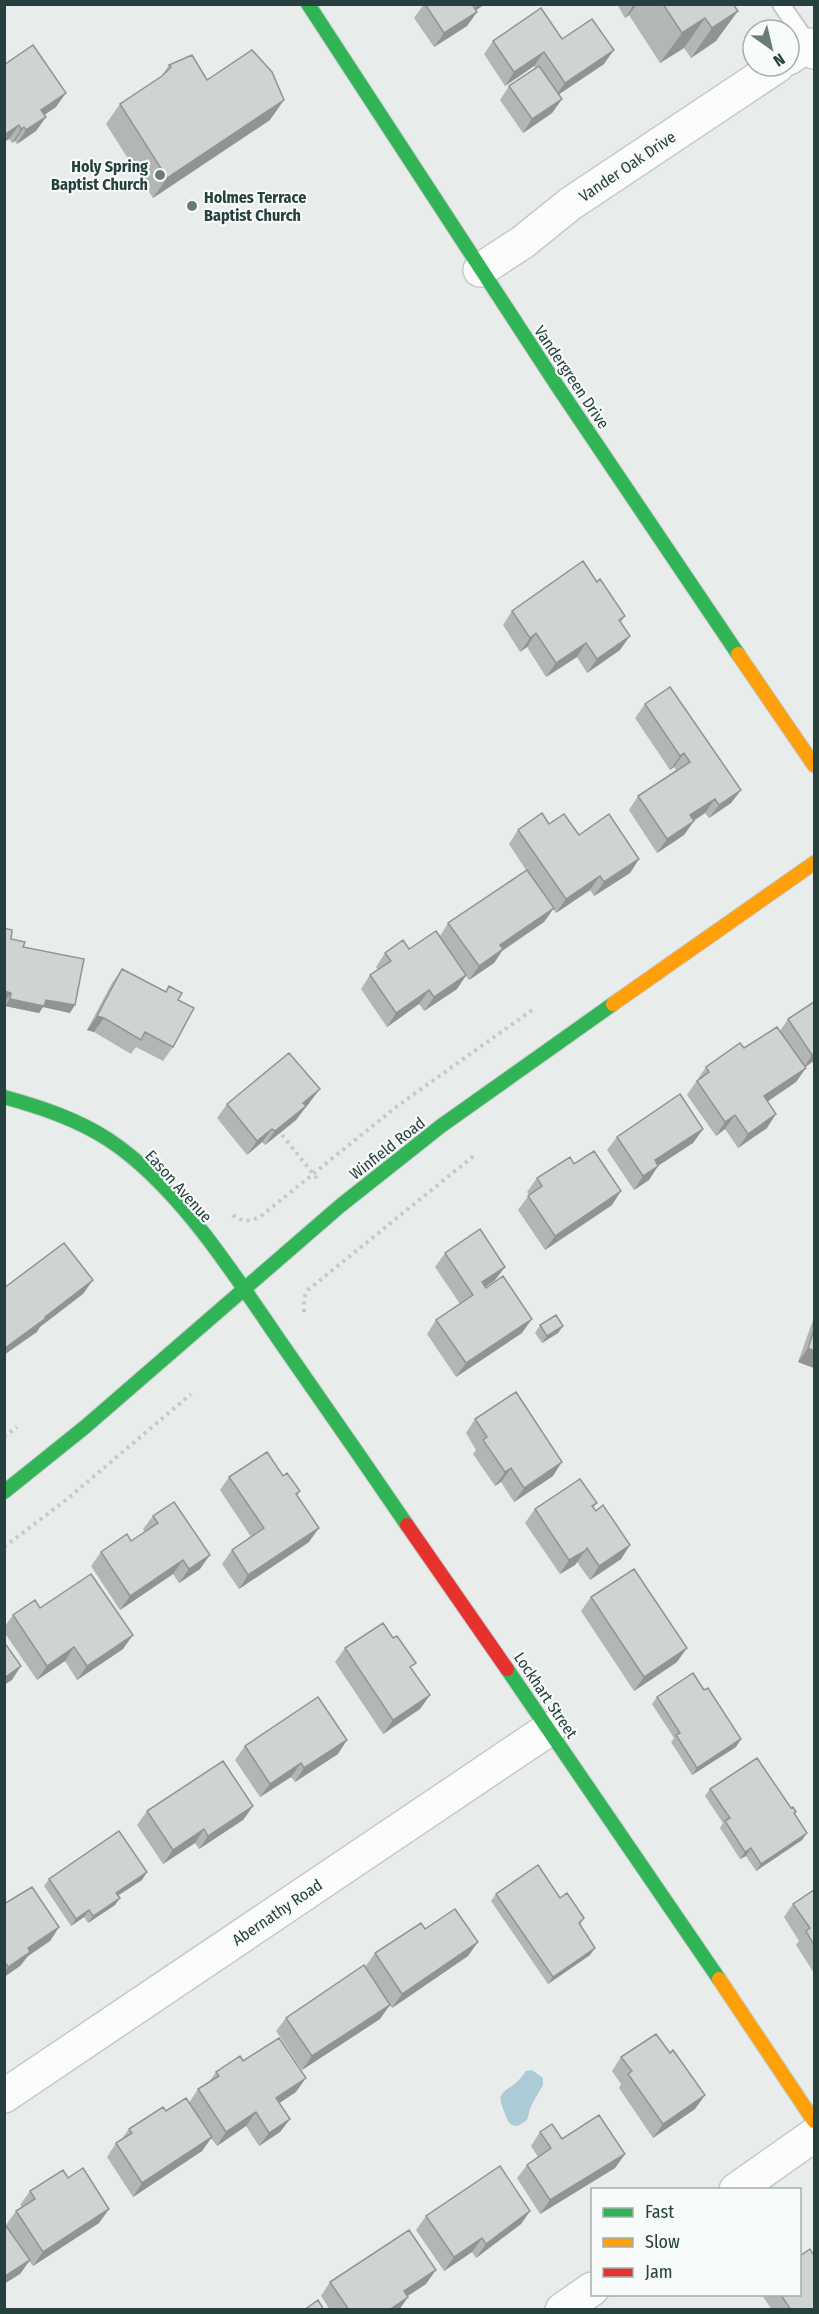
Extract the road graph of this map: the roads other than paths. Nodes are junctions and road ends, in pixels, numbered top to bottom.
1 (308, 4) edge
2 (781, 4) edge
3 (804, 52) edge
4 (759, 78) edge
5 (480, 270) junction
6 (814, 765) edge
7 (814, 863) edge
8 (4, 1097) edge
9 (245, 1290) junction
10 (4, 1492) edge
11 (549, 1729) junction
12 (4, 2096) edge
13 (814, 2121) edge
14 (814, 2135) edge
15 (739, 2188) edge
16 (591, 2290) edge
17 (562, 2310) edge

1 - 5 street, Vandergreen Drive
2 - 3 lane
4 - 5 street, Vander Oak Drive
5 - 6 street, Vandergreen Drive
7 - 9 street, Winfield Road
8 - 9 street, Eason Avenue
9 - 10 street, Winfield Road
9 - 11 street, Lockhart Street
11 - 12 street, Abernathy Road
11 - 13 street, Lockhart Street
14 - 15 street
16 - 17 street

